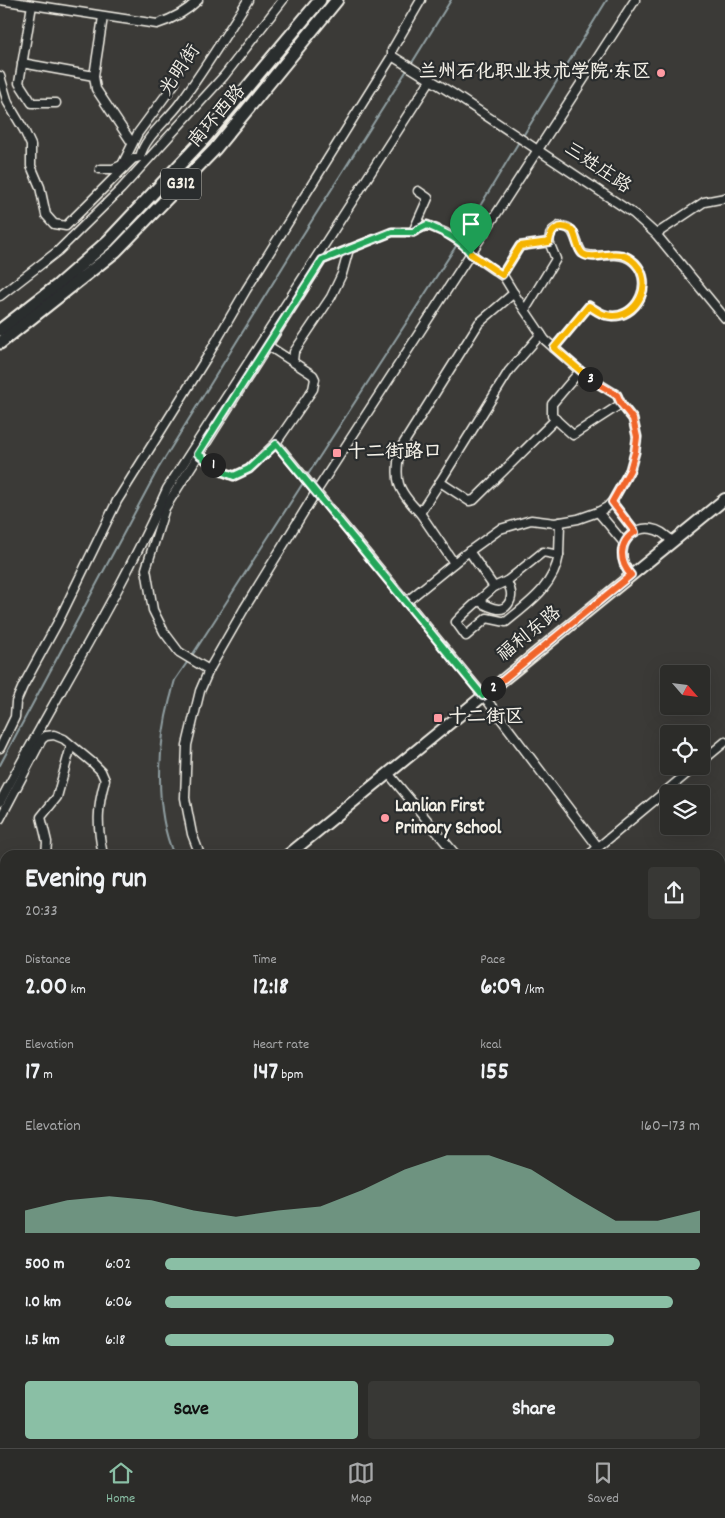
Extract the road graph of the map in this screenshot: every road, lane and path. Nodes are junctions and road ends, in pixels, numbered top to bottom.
1 (0, 0) edge
2 (198, 0) edge
3 (248, 0) edge
4 (284, 0) edge
5 (288, 0) edge
6 (320, 0) edge
7 (337, 0) edge
8 (421, 0) edge
9 (634, 0) edge
10 (32, 5) junction
11 (103, 17) junction
12 (258, 32) junction
13 (394, 57) junction
14 (22, 63) junction
15 (0, 76) edge
16 (94, 76) junction
17 (428, 78) junction
18 (175, 83) dead end
19 (56, 103) dead end
20 (132, 143) junction
21 (538, 150) junction
22 (142, 160) junction
23 (123, 166) junction
24 (100, 169) dead end
25 (418, 191) dead end
26 (725, 198) edge
27 (413, 232) junction
28 (656, 234) junction
29 (549, 242) junction
30 (348, 249) junction
31 (471, 254) junction
32 (502, 275) junction
33 (514, 293) junction
34 (0, 296) edge
35 (525, 310) junction
36 (725, 318) edge
37 (0, 330) edge
38 (541, 334) junction
39 (0, 343) edge
40 (267, 345) junction
41 (554, 348) junction
42 (293, 361) junction
43 (580, 371) junction
44 (621, 404) junction
45 (556, 419) junction
46 (276, 444) junction
47 (198, 454) junction
48 (440, 482) junction
49 (314, 490) junction
50 (725, 499) edge
51 (612, 502) junction
52 (598, 512) junction
53 (420, 514) junction
54 (560, 522) junction
55 (635, 532) junction
56 (672, 542) junction
57 (624, 543) junction
58 (469, 551) junction
59 (559, 554) junction
60 (454, 563) junction
61 (631, 575) junction
62 (507, 581) junction
63 (494, 588) junction
64 (479, 601) junction
65 (406, 602) junction
66 (507, 605) junction
67 (515, 615) junction
68 (209, 670) junction
69 (483, 696) junction
70 (725, 742) edge
71 (71, 746) junction
72 (0, 748) edge
73 (710, 754) edge
74 (388, 773) junction
75 (685, 775) edge
76 (0, 802) edge
77 (0, 819) edge
78 (598, 847) junction
79 (46, 850) edge
80 (102, 850) edge
81 (198, 850) edge
82 (294, 850) edge
83 (452, 850) edge
84 (595, 850) edge

1 - 10 street, 光明街
2 - 11 street, 光明街
3 - 22 street, 光明街
4 - 12 street
5 - 12 street
6 - 37 highway, 南环西路 / G312
7 - 39 highway, 南环西路 / G312
8 - 13 street
9 - 21 street
10 - 11 street, 光明街
10 - 14 street
11 - 16 street
12 - 22 street
13 - 17 street, 三姓庄路
13 - 72 street
14 - 16 street
14 - 19 street
15 - 23 street
16 - 20 street
17 - 21 street, 三姓庄路
17 - 76 street
18 - 20 street
20 - 23 street
21 - 28 street, 三姓庄路
21 - 31 street
22 - 23 street
22 - 34 street
23 - 24 street
25 - 27 street
26 - 28 street
27 - 30 street
27 - 31 street
28 - 36 street, 三姓庄路
29 - 32 street
29 - 35 street
29 - 41 street
30 - 40 street
30 - 42 street
31 - 32 street
31 - 49 street
32 - 33 street
33 - 35 street
33 - 53 street
35 - 38 street
38 - 41 street
38 - 48 street
40 - 42 street
40 - 47 street
41 - 43 street
42 - 46 street
43 - 44 street
43 - 45 street
44 - 45 street
44 - 51 street
45 - 48 street
46 - 47 street
46 - 49 street
47 - 68 street
48 - 53 street
49 - 65 street
49 - 68 street
50 - 56 main road, 福利东路
51 - 52 street
51 - 55 street
52 - 54 street
52 - 57 street
53 - 60 street
54 - 58 street
54 - 59 street
55 - 56 street
55 - 57 street
56 - 61 main road, 福利东路
57 - 61 street
58 - 60 street
58 - 63 street
59 - 62 street
59 - 67 street
60 - 65 street
61 - 69 main road, 福利东路
62 - 63 street
62 - 66 street
63 - 64 street
64 - 66 street
64 - 67 street
65 - 69 street
66 - 67 street
68 - 81 street
69 - 74 main road, 福利东路
69 - 78 street
70 - 73 street
71 - 77 street
71 - 79 street
71 - 80 street
74 - 82 main road, 福利东路
74 - 83 street
75 - 78 street
78 - 84 street

